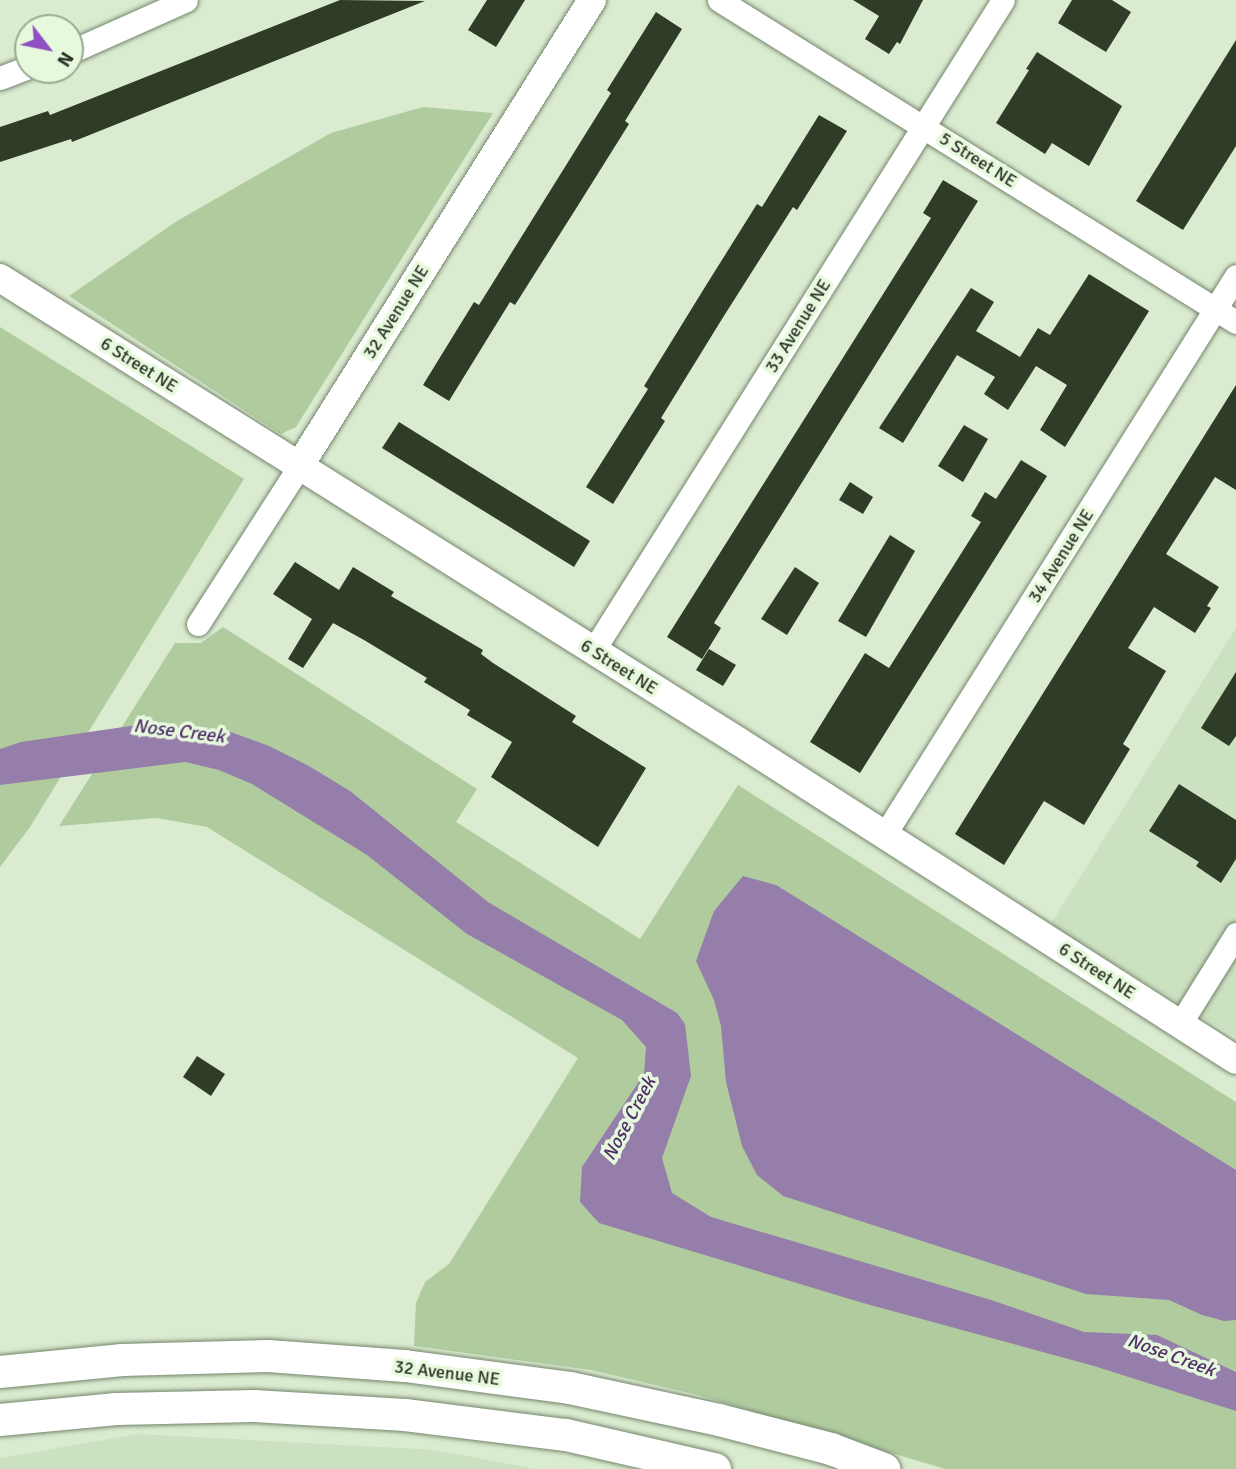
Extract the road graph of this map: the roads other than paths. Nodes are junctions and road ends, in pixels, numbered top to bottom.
1 (186, 0) edge
2 (592, 0) edge
3 (719, 0) edge
4 (1003, 0) edge
5 (84, 46) edge
6 (923, 127) junction
7 (1236, 276) edge
8 (0, 278) edge
9 (1216, 310) junction
10 (1236, 322) edge
11 (300, 465) junction
12 (198, 624) dead end
13 (593, 652) junction
14 (885, 834) junction
15 (1236, 934) edge
16 (1180, 1024) junction
17 (1236, 1060) edge
18 (0, 1372) edge
19 (0, 1420) edge
20 (715, 1469) edge
21 (884, 1469) edge

1 - 5 street
2 - 11 street, 32 Avenue NE
3 - 6 street, 5 Street NE
4 - 6 street, 33 Avenue NE
6 - 9 street, 5 Street NE
6 - 13 street, 33 Avenue NE
7 - 9 street, 34 Avenue NE
8 - 11 street, 6 Street NE
9 - 10 street, 5 Street NE
9 - 14 street, 34 Avenue NE
11 - 12 street, 32 Avenue NE
11 - 13 street, 6 Street NE
13 - 14 street, 6 Street NE
14 - 16 street, 6 Street NE
15 - 16 street
16 - 17 street, 6 Street NE
18 - 21 main road, 32 Avenue NE
19 - 20 main road

